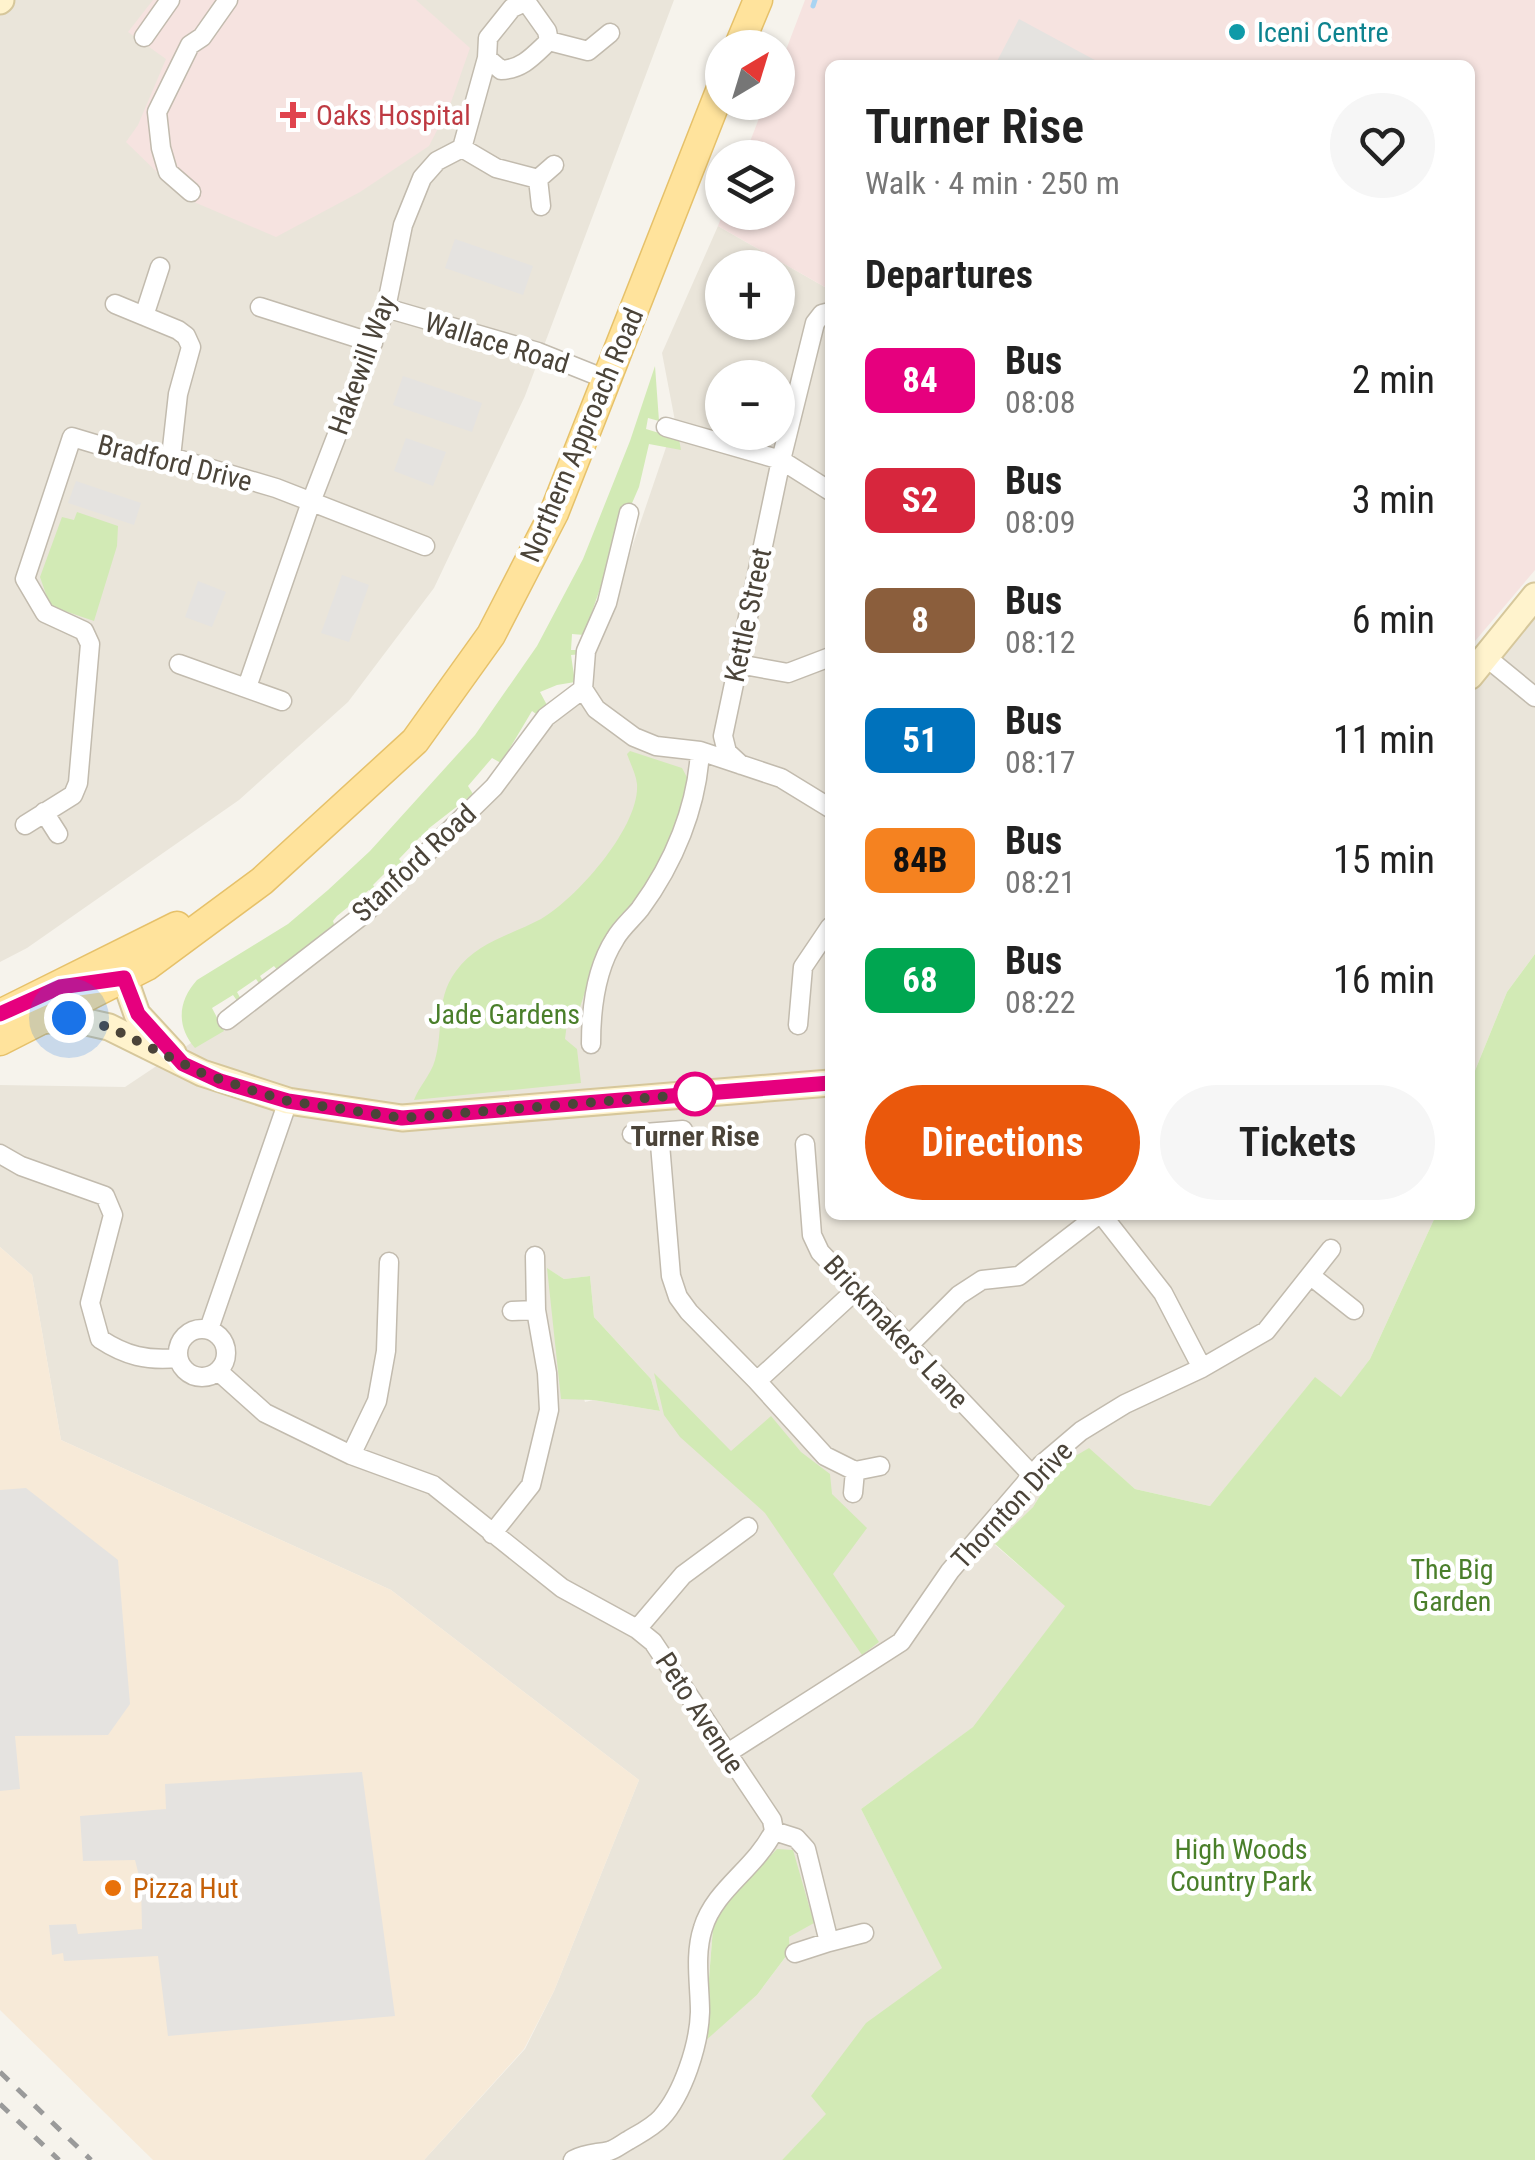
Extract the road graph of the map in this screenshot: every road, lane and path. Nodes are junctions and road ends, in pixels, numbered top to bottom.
1 (170, 0) edge
2 (228, 0) edge
3 (758, 0) edge
4 (525, 1) edge
5 (746, 30) edge
6 (610, 32) dead end
7 (144, 37) dead end
8 (550, 40) junction
9 (487, 58) junction
10 (709, 120) edge
11 (462, 148) junction
12 (554, 165) dead end
13 (538, 179) junction
14 (191, 192) dead end
15 (540, 206) dead end
16 (160, 267) dead end
17 (116, 304) dead end
18 (260, 307) dead end
19 (386, 308) junction
20 (825, 313) edge
21 (144, 316) junction
22 (373, 343) junction
23 (608, 380) junction
24 (666, 428) dead end
25 (171, 456) junction
26 (781, 460) junction
27 (825, 487) edge
28 (311, 502) junction
29 (630, 513) dead end
30 (425, 546) dead end
31 (1535, 596) edge
32 (825, 658) edge
33 (179, 664) dead end
34 (738, 664) junction
35 (1478, 666) edge
36 (247, 687) junction
37 (582, 689) junction
38 (1535, 697) edge
39 (282, 701) dead end
40 (700, 751) junction
41 (741, 765) junction
42 (825, 805) edge
43 (44, 812) junction
44 (25, 825) dead end
45 (58, 834) dead end
46 (262, 881) junction
47 (825, 934) edge
48 (124, 978) junction
49 (92, 982) junction
50 (0, 1014) edge
51 (228, 1020) dead end
52 (36, 1022) junction
53 (798, 1025) dead end
54 (109, 1027) junction
55 (0, 1041) edge
56 (591, 1044) dead end
57 (183, 1064) junction
58 (825, 1083) edge
59 (288, 1101) junction
60 (682, 1130) dead end
61 (659, 1132) junction
62 (632, 1134) dead end
63 (806, 1144) dead end
64 (2, 1160) edge
65 (825, 1166) edge
66 (808, 1167) junction
67 (1093, 1220) edge
68 (1104, 1220) edge
69 (1332, 1249) dead end
70 (535, 1256) dead end
71 (389, 1262) dead end
72 (1312, 1276) junction
73 (856, 1290) junction
74 (536, 1310) junction
75 (1354, 1310) dead end
76 (512, 1312) dead end
77 (209, 1329) junction
78 (910, 1344) junction
79 (178, 1358) junction
80 (1202, 1368) junction
81 (218, 1371) junction
82 (757, 1380) junction
83 (351, 1455) junction
84 (880, 1466) dead end
85 (856, 1471) junction
86 (1032, 1476) junction
87 (854, 1493) dead end
88 (748, 1527) dead end
89 (492, 1534) junction
90 (637, 1629) junction
91 (726, 1754) junction
92 (774, 1832) junction
93 (864, 1933) dead end
94 (829, 1942) junction
95 (795, 1953) dead end
96 (586, 2157) edge

1 - 7 street
2 - 14 street
3 - 5 main road
4 - 8 street
4 - 9 street
6 - 8 street
8 - 9 street
9 - 11 street
10 - 23 main road, Northern Approach Road
11 - 13 street
11 - 19 street, Hakewill Way
12 - 13 street
13 - 15 street
16 - 21 street
17 - 21 street
18 - 22 street
19 - 22 street, Hakewill Way
19 - 23 street, Wallace Road
20 - 26 street, Kettle Street
21 - 25 street
22 - 28 street, Hakewill Way
23 - 46 main road, Northern Approach Road
24 - 26 street
25 - 28 street, Bradford Drive
25 - 43 street, Bradford Drive
26 - 27 street
26 - 34 street, Kettle Street
28 - 30 street, Bradford Drive
28 - 36 street, Hakewill Way
29 - 37 street
31 - 35 street
32 - 34 street
33 - 36 street
34 - 41 street, Kettle Street
35 - 38 street
36 - 39 street
37 - 40 street
37 - 51 street, Stanford Road
40 - 41 street
40 - 56 street
41 - 42 street
43 - 44 street, Bradford Drive
43 - 45 street
46 - 48 main road, Northern Approach Road
46 - 49 main road, Northern Approach Road
47 - 53 street
48 - 49 main road, Northern Approach Road
48 - 57 street
49 - 50 main road, Northern Approach Road
49 - 52 main road, Northern Approach Road
49 - 54 street
52 - 54 street
52 - 55 main road, Northern Approach Road
54 - 57 street
57 - 59 street
58 - 59 street
59 - 77 street
60 - 61 street
61 - 62 street
61 - 82 street
63 - 66 street, Brickmakers Lane
64 - 79 street
65 - 66 street
66 - 73 street, Brickmakers Lane
67 - 78 street
68 - 80 street
69 - 72 street, Thornton Drive
70 - 74 street
71 - 83 street
72 - 75 street
72 - 80 street, Thornton Drive
73 - 78 street, Brickmakers Lane
73 - 82 street
74 - 76 street
74 - 89 street
77 - 79 street
77 - 81 street
78 - 86 street, Brickmakers Lane
79 - 81 street
80 - 86 street, Thornton Drive
81 - 83 street, Peto Avenue
82 - 85 street
83 - 89 street, Peto Avenue
84 - 85 street
85 - 87 street
86 - 91 street, Thornton Drive
88 - 90 street
89 - 90 street, Peto Avenue
90 - 91 street, Peto Avenue
91 - 92 street, Peto Avenue
92 - 94 street
92 - 96 street
93 - 94 street
94 - 95 street

